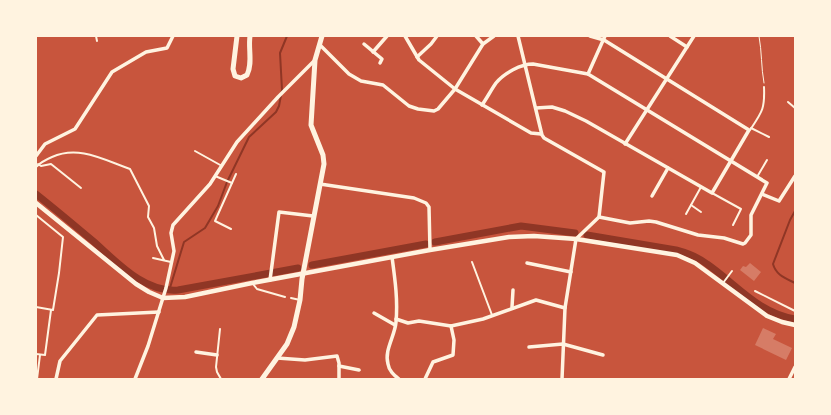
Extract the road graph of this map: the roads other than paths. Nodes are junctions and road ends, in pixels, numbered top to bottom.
1 (96, 36) edge
2 (173, 36) edge
3 (237, 36) edge
4 (250, 36) edge
5 (322, 36) edge
6 (387, 36) edge
7 (405, 36) edge
8 (437, 36) edge
9 (476, 36) edge
10 (494, 36) edge
11 (518, 36) edge
12 (590, 36) edge
13 (670, 36) edge
14 (694, 36) edge
15 (604, 38) edge
16 (97, 41) dead end
17 (364, 44) dead end
18 (483, 44) junction
19 (320, 45) junction
20 (687, 47) junction
21 (373, 52) junction
22 (417, 57) junction
23 (315, 60) junction
24 (380, 63) dead end
25 (525, 64) junction
26 (588, 74) junction
27 (667, 78) junction
28 (764, 87) road end
29 (455, 89) junction
30 (788, 102) dead end
31 (482, 106) junction
32 (536, 108) junction
33 (795, 108) edge
34 (647, 110) junction
35 (750, 129) junction
36 (541, 134) junction
37 (769, 137) dead end
38 (625, 144) junction
39 (195, 151) dead end
40 (36, 156) edge
41 (767, 160) dead end
42 (731, 161) junction
43 (37, 166) edge
44 (222, 166) junction
45 (668, 168) junction
46 (236, 174) dead end
47 (215, 176) junction
48 (757, 176) junction
49 (795, 176) edge
50 (232, 183) junction
51 (320, 184) junction
52 (701, 187) junction
53 (81, 188) dead end
54 (712, 193) junction
55 (762, 194) junction
56 (652, 196) dead end
57 (36, 203) edge
58 (691, 205) junction
59 (701, 212) dead end
60 (686, 214) dead end
61 (36, 215) edge
62 (313, 216) junction
63 (599, 217) junction
64 (733, 225) dead end
65 (231, 229) dead end
66 (576, 239) junction
67 (430, 250) junction
68 (392, 257) junction
69 (153, 258) dead end
70 (164, 260) junction
71 (171, 262) junction
72 (472, 262) dead end
73 (528, 263) dead end
74 (732, 271) dead end
75 (571, 272) junction
76 (304, 273) junction
77 (270, 280) junction
78 (723, 282) junction
79 (252, 283) junction
80 (513, 290) dead end
81 (755, 291) dead end
82 (163, 295) junction
83 (284, 296) dead end
84 (291, 298) dead end
85 (300, 300) junction
86 (36, 307) edge
87 (512, 307) junction
88 (565, 308) junction
89 (51, 310) junction
90 (795, 310) edge
91 (159, 312) junction
92 (374, 313) dead end
93 (492, 315) junction
94 (396, 319) junction
95 (396, 325) junction
96 (795, 325) edge
97 (451, 326) junction
98 (220, 329) dead end
99 (563, 344) junction
100 (529, 347) dead end
101 (196, 352) dead end
102 (36, 354) edge
103 (40, 355) junction
104 (217, 355) junction
105 (603, 355) dead end
106 (277, 358) junction
107 (339, 366) junction
108 (795, 367) edge
109 (359, 370) dead end
110 (37, 379) edge
111 (56, 379) edge
112 (135, 379) edge
113 (221, 379) edge
114 (262, 379) edge
115 (339, 379) edge
116 (398, 379) edge
117 (424, 379) edge
118 (562, 379) edge
119 (789, 379) edge

1 - 16 lane
2 - 40 street
3 - 4 main road
5 - 19 main road
6 - 21 street
7 - 22 street
8 - 22 street
9 - 18 street
10 - 18 street
11 - 25 street
12 - 15 street
13 - 20 street
14 - 20 street
15 - 26 street
15 - 27 street
17 - 21 street
18 - 29 street
19 - 23 main road
19 - 29 street
20 - 27 street
21 - 24 street
22 - 29 street
23 - 44 street
23 - 51 main road
25 - 26 street
25 - 31 street
25 - 32 street
26 - 34 street
27 - 34 street
27 - 35 street
28 - 35 lane
29 - 31 street
30 - 33 lane
31 - 36 street
32 - 36 street
32 - 38 street
34 - 38 street
34 - 42 street
35 - 37 lane
35 - 42 street
36 - 63 street
38 - 45 street
39 - 44 lane
41 - 48 lane
42 - 48 street
42 - 54 street
43 - 53 lane
43 - 70 lane
44 - 47 street
45 - 52 street
45 - 56 street
46 - 50 lane
47 - 50 lane
47 - 71 street
48 - 55 street
49 - 55 street
50 - 65 lane
51 - 62 main road
51 - 67 street
52 - 54 street
52 - 58 lane
54 - 64 lane
55 - 63 street
57 - 82 street
58 - 59 lane
58 - 60 lane
61 - 89 lane
62 - 76 main road
62 - 77 street
63 - 66 street
66 - 67 street
66 - 75 street
66 - 78 street
67 - 68 street
68 - 76 street
68 - 94 street
69 - 70 lane
70 - 71 lane
71 - 82 street
72 - 93 lane
73 - 75 street
74 - 78 lane
75 - 88 street
76 - 77 street
76 - 85 main road
77 - 79 street
78 - 96 street
79 - 82 street
79 - 83 lane
80 - 87 street
81 - 90 lane
82 - 91 street
84 - 85 lane
85 - 106 main road
86 - 89 lane
87 - 88 street
87 - 93 street
88 - 99 street
89 - 103 lane
91 - 111 street
91 - 112 street
92 - 95 street
93 - 97 street
94 - 95 street
94 - 97 street
95 - 116 street
97 - 117 street
98 - 104 lane
99 - 100 street
99 - 105 street
99 - 118 street
101 - 104 street
102 - 103 lane
103 - 110 lane
104 - 113 lane
106 - 107 street
106 - 114 main road
107 - 109 street
107 - 115 street
108 - 119 street

